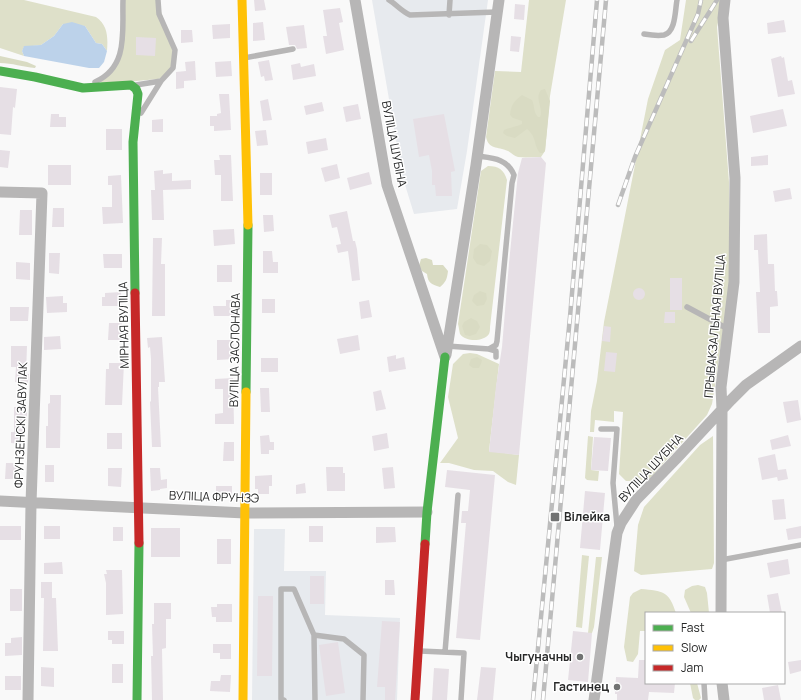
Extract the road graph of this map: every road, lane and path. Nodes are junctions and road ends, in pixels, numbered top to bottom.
1 (123, 0) edge
2 (158, 0) edge
3 (242, 0) edge
4 (355, 0) edge
5 (389, 0) edge
6 (450, 0) edge
7 (499, 0) edge
8 (677, 0) edge
9 (725, 0) edge
10 (497, 12) junction
11 (449, 15) junction
12 (644, 34) dead end
13 (293, 49) dead end
14 (244, 58) junction
15 (0, 71) edge
16 (161, 81) junction
17 (131, 85) junction
18 (83, 88) junction
19 (135, 122) junction
20 (476, 156) junction
21 (0, 192) edge
22 (687, 307) dead end
23 (728, 328) junction
24 (801, 346) edge
25 (489, 348) junction
26 (446, 352) junction
27 (496, 357) dead end
28 (722, 410) junction
29 (601, 429) dead end
30 (458, 495) dead end
31 (0, 501) edge
32 (32, 503) junction
33 (138, 507) junction
34 (427, 512) junction
35 (245, 513) junction
36 (617, 533) junction
37 (801, 545) edge
38 (721, 560) junction
39 (721, 612) edge
40 (314, 635) junction
41 (418, 651) junction
42 (445, 652) junction
43 (704, 684) edge
44 (722, 684) edge
45 (28, 700) edge
46 (136, 700) edge
47 (243, 700) edge
48 (284, 700) edge
49 (315, 700) edge
50 (363, 700) edge
51 (415, 700) edge
52 (461, 700) edge
53 (594, 700) edge
54 (705, 700) edge
55 (724, 700) edge

1 - 18 lane
2 - 16 lane
3 - 14 street, ВУЛІЦА ЗАСЛОНАВА
4 - 26 street, ВУЛІЦА ШУБІНА
5 - 11 lane
6 - 11 lane
7 - 10 street, ВУЛІЦА ШУБІНА
8 - 12 lane
9 - 23 street, ПРЫВАКЗАЛЬНАЯ ВУЛІЦА
10 - 11 lane
10 - 20 street, ВУЛІЦА ШУБІНА
13 - 14 lane
14 - 35 street, ВУЛІЦА ЗАСЛОНАВА
15 - 18 street
16 - 17 lane
16 - 19 lane
17 - 18 street
17 - 19 street, МІРНАЯ ВУЛІЦА
19 - 33 street, МІРНАЯ ВУЛІЦА
20 - 25 lane
20 - 26 street, ВУЛІЦА ШУБІНА
21 - 32 street, ФРУНЗЕНСКІ ЗАВУЛАК
22 - 23 lane
23 - 28 street, ПРЫВАКЗАЛЬНАЯ ВУЛІЦА
24 - 28 street, ВУЛІЦА ШУБІНА
25 - 26 lane
25 - 27 lane
26 - 34 street, ВУЛІЦА ШУБІНА
28 - 36 street, ВУЛІЦА ШУБІНА
28 - 38 street, ПРЫВАКЗАЛЬНАЯ ВУЛІЦА
29 - 36 lane
30 - 42 lane
31 - 32 street, ВУЛІЦА ФРУНЗЭ
32 - 33 street, ВУЛІЦА ФРУНЗЭ
32 - 45 street, ФРУНЗЕНСКІ ЗАВУЛАК
33 - 35 street, ВУЛІЦА ФРУНЗЭ
33 - 46 street, МІРНАЯ ВУЛІЦА
34 - 35 street, ВУЛІЦА ФРУНЗЭ
34 - 41 street, ВУЛІЦА ШУБІНА
35 - 47 street, ВУЛІЦА ЗАСЛОНАВА
36 - 53 street, ВУЛІЦА ШУБІНА
37 - 38 lane
38 - 39 street, ПРЫВАКЗАЛЬНАЯ ВУЛІЦА
40 - 48 lane
40 - 49 lane
40 - 50 lane
41 - 42 lane
41 - 51 street, ВУЛІЦА ШУБІНА
42 - 52 lane
43 - 54 lane
44 - 55 street

